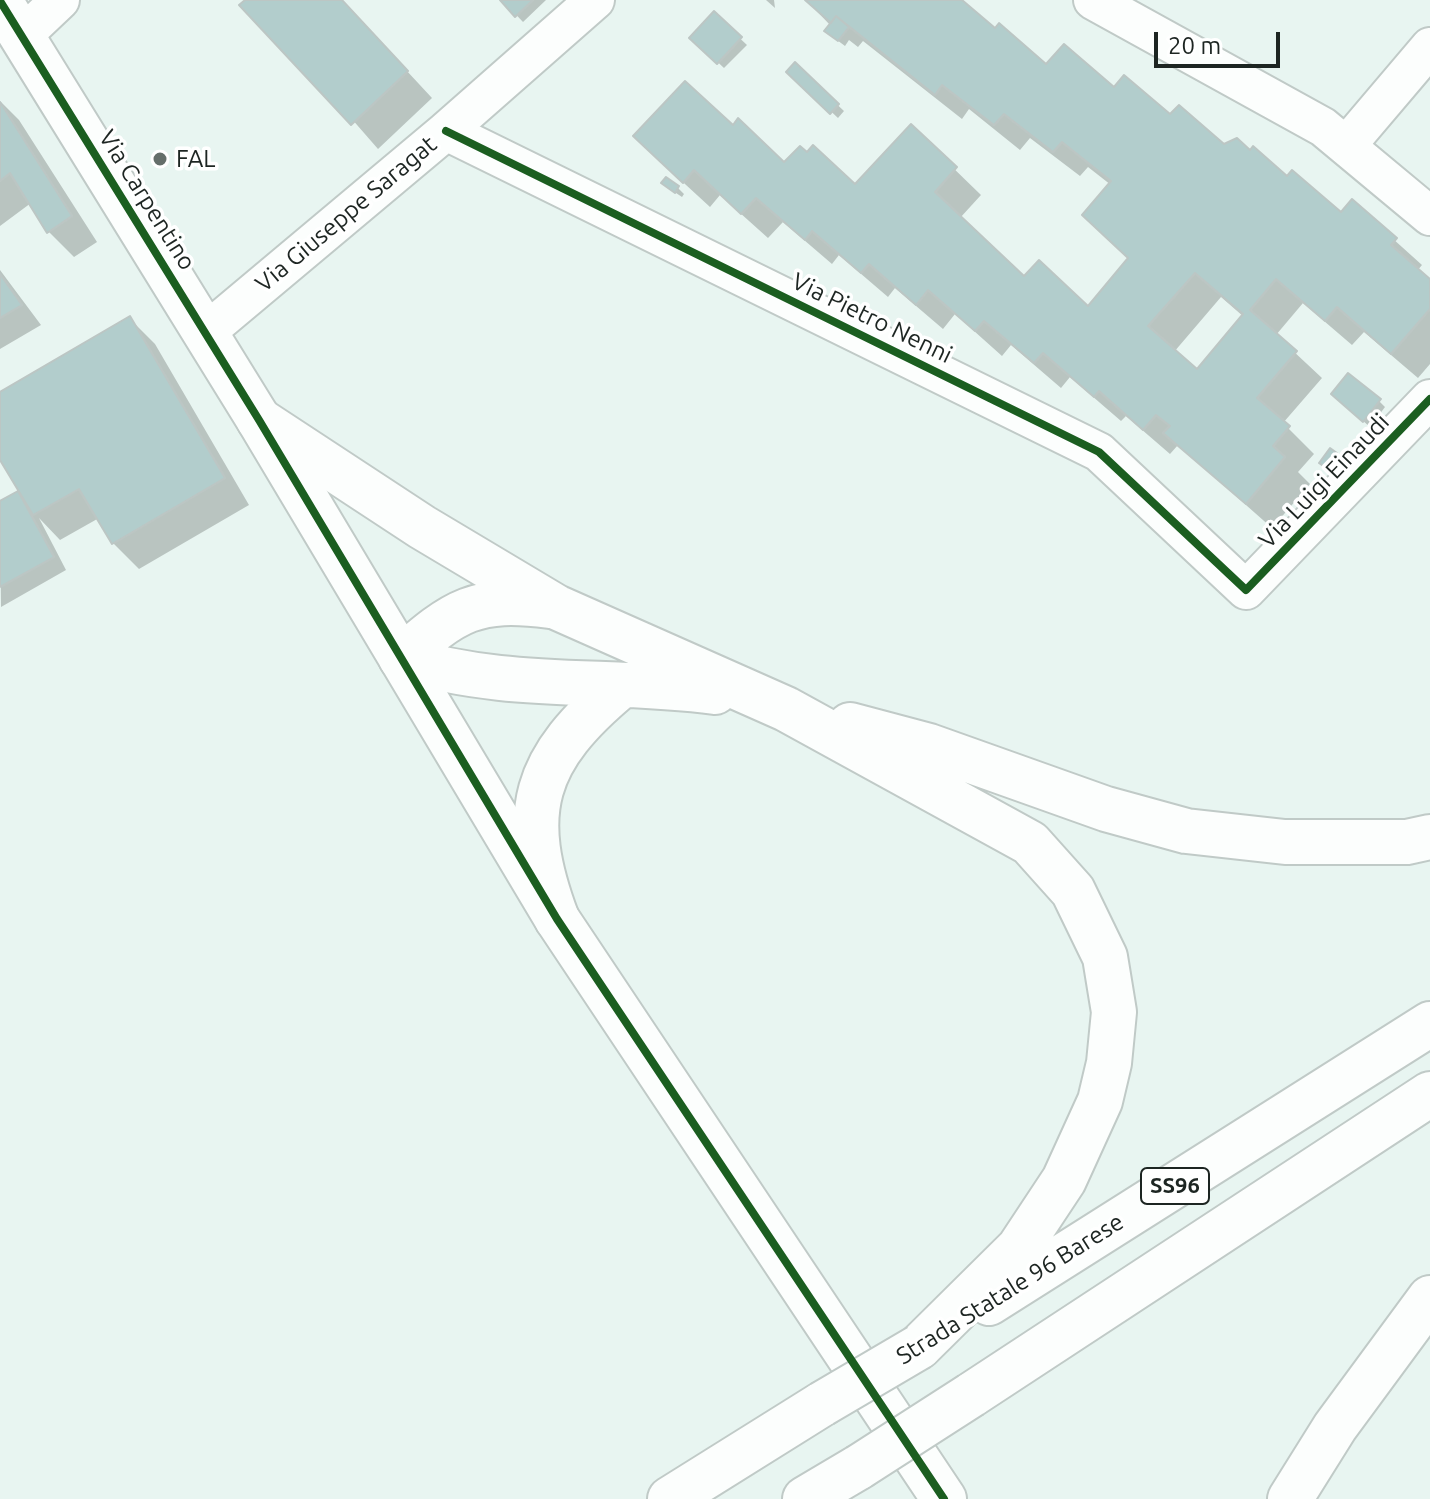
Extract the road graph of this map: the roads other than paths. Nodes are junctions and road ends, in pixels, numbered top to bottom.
1 (60, 0) edge
2 (595, 0) edge
3 (1093, 0) edge
4 (11, 19) edge
5 (1430, 47) edge
6 (446, 131) junction
7 (1346, 146) junction
8 (1430, 216) edge
9 (205, 333) junction
10 (1430, 399) edge
11 (259, 420) junction
12 (1246, 590) joint
13 (556, 607) junction
14 (401, 658) junction
15 (621, 686) junction
16 (775, 704) junction
17 (1430, 837) edge
18 (557, 919) junction
19 (1430, 1024) edge
20 (1430, 1094) edge
21 (1430, 1298) edge
22 (919, 1347) junction
23 (920, 1463) junction
24 (670, 1499) edge
25 (805, 1499) edge
26 (944, 1499) edge
27 (976, 1499) edge
28 (1290, 1499) edge

1 - 4 street
2 - 6 street, Via Giuseppe Saragat
3 - 7 street
4 - 9 main road, Via Carpentino
5 - 7 street
6 - 9 street, Via Giuseppe Saragat
6 - 12 street, Via Pietro Nenni
7 - 8 street
9 - 11 main road, Via Carpentino
10 - 12 street, Via Luigi Einaudi
11 - 13 main road
11 - 14 main road, Via Carpentino
13 - 14 main road
13 - 16 main road
14 - 15 main road
14 - 18 main road, Via Carpentino
15 - 16 main road
15 - 18 main road
16 - 17 main road
16 - 22 main road
18 - 23 main road
19 - 22 main road, Strada Statale 96 Barese / SS96
20 - 25 main road, SS96, bridge
21 - 28 main road
22 - 24 main road, Strada Statale 96 Barese / SS96, bridge
23 - 26 main road
23 - 27 main road

